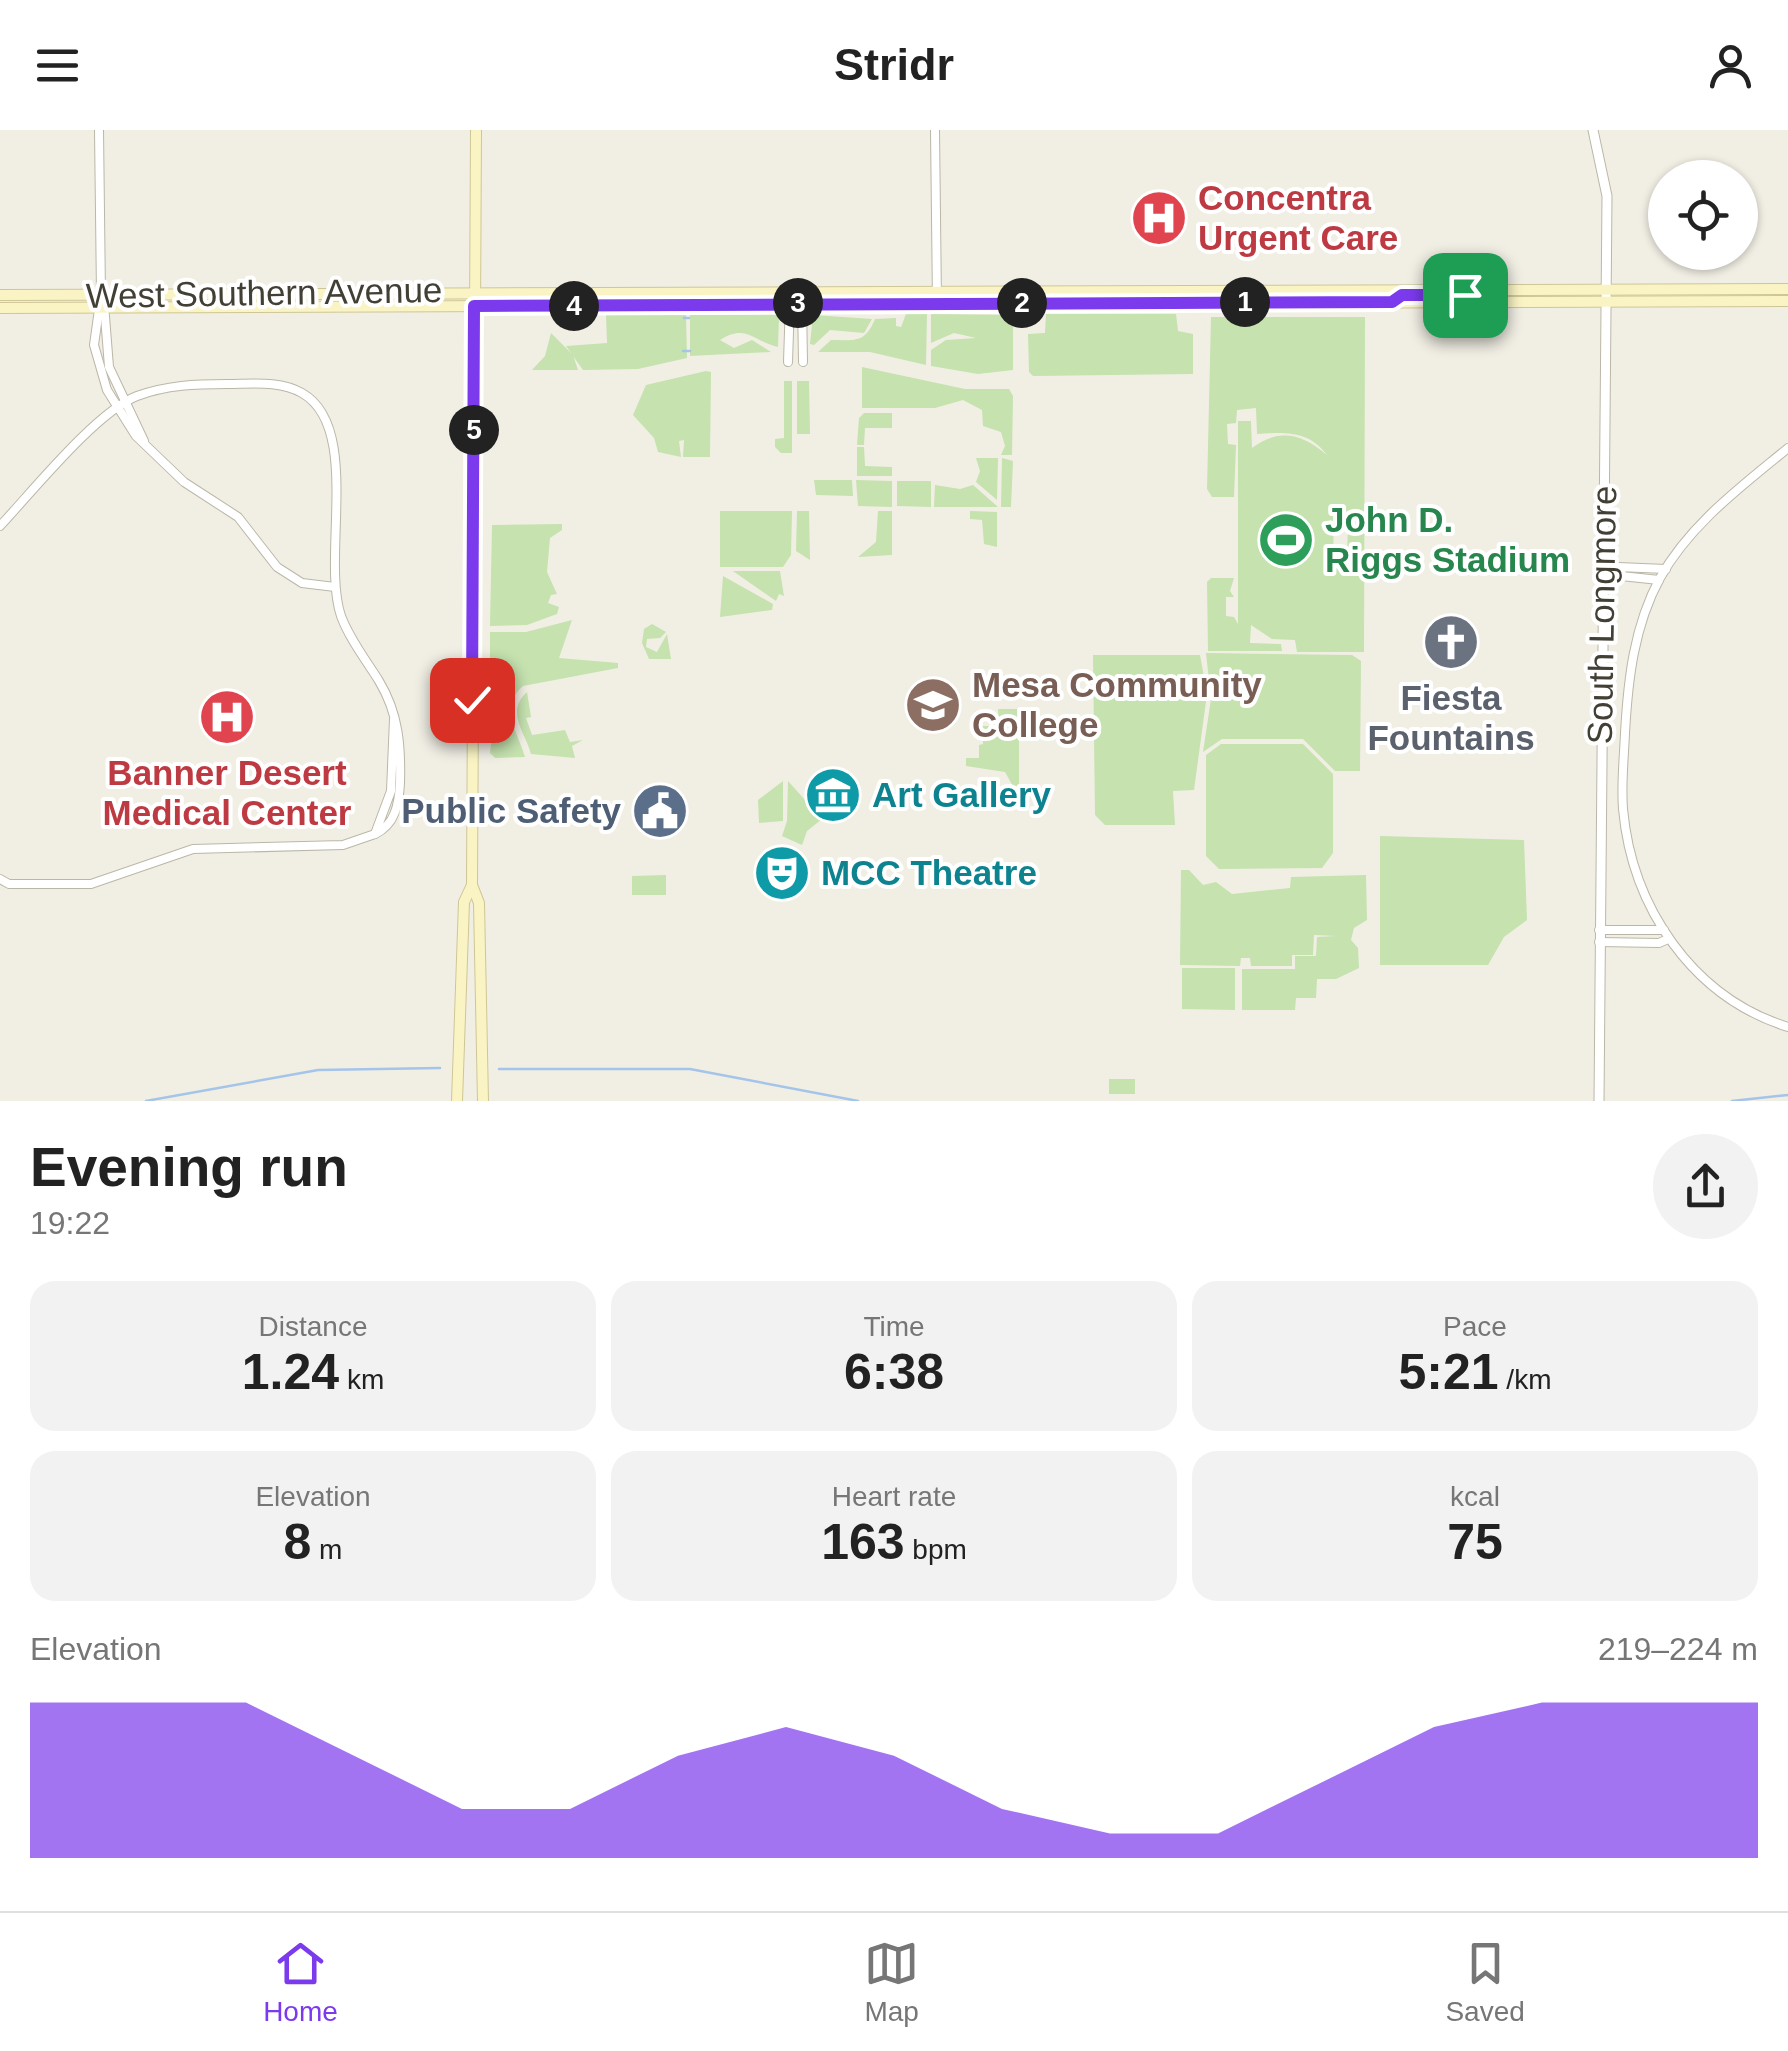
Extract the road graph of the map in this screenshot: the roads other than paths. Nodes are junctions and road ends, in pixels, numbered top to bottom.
1 (100, 130) edge
2 (476, 130) edge
3 (935, 130) edge
4 (1592, 130) edge
5 (1788, 288) edge
6 (1474, 289) junction
7 (690, 290) junction
8 (796, 290) junction
9 (474, 291) junction
10 (327, 293) junction
11 (227, 294) junction
12 (1605, 295) junction
13 (0, 296) edge
14 (100, 296) junction
15 (937, 297) junction
16 (1788, 301) edge
17 (1392, 302) junction
18 (789, 303) junction
19 (802, 303) junction
20 (625, 304) junction
21 (474, 306) junction
22 (227, 307) junction
23 (0, 308) edge
24 (101, 308) junction
25 (270, 308) junction
26 (788, 362) dead end
27 (803, 362) dead end
28 (126, 402) junction
29 (116, 408) junction
30 (144, 441) junction
31 (1788, 448) edge
32 (0, 526) edge
33 (1666, 569) junction
34 (1602, 574) junction
35 (1659, 580) junction
36 (335, 588) junction
37 (0, 879) edge
38 (472, 884) junction
39 (1599, 930) junction
40 (1666, 934) junction
41 (1599, 942) junction
42 (1788, 1027) edge
43 (457, 1101) edge
44 (483, 1101) edge
45 (1599, 1101) edge

1 - 14 street
2 - 9 main road
3 - 15 street
4 - 12 street, South Longmore
5 - 12 main road, West Southern Avenue
6 - 12 main road, West Southern Avenue
6 - 15 main road, West Southern Avenue
6 - 17 main road
7 - 8 main road, West Southern Avenue
7 - 9 main road, West Southern Avenue
7 - 20 main road
8 - 15 main road, West Southern Avenue
8 - 18 street
8 - 19 street
9 - 10 main road, West Southern Avenue
9 - 21 main road
10 - 11 main road, West Southern Avenue
10 - 25 main road
11 - 14 main road, West Southern Avenue
11 - 22 main road
12 - 16 main road, West Southern Avenue
12 - 17 main road, West Southern Avenue
12 - 34 street, South Longmore
13 - 14 main road, West Southern Avenue
14 - 24 street
15 - 17 main road, West Southern Avenue
15 - 19 main road, West Southern Avenue
18 - 19 main road, West Southern Avenue
18 - 20 main road, West Southern Avenue
18 - 26 street
19 - 27 street
20 - 21 main road, West Southern Avenue
21 - 25 main road, West Southern Avenue
21 - 38 main road
22 - 24 main road, West Southern Avenue
22 - 25 main road, West Southern Avenue
23 - 24 main road, West Southern Avenue
24 - 28 street
24 - 29 street
28 - 29 street
28 - 30 street
28 - 36 street
29 - 30 street
29 - 32 street
30 - 36 street
31 - 33 street
33 - 34 street
33 - 35 street
34 - 35 street
34 - 39 street, South Longmore
35 - 40 street
36 - 37 street
38 - 43 main road
38 - 44 main road
39 - 40 street
39 - 41 street, South Longmore
40 - 41 street
40 - 42 street
41 - 45 street, South Longmore

